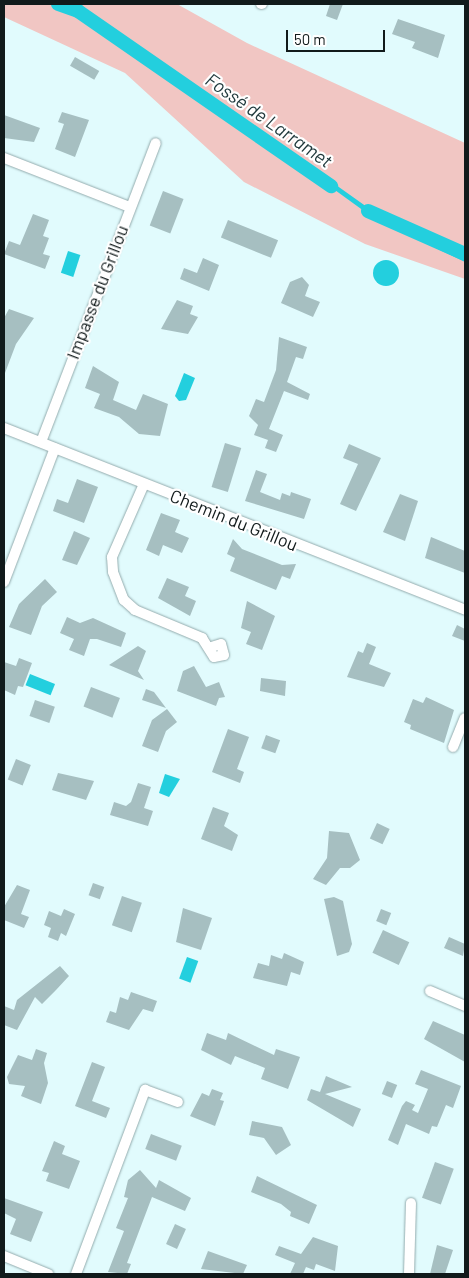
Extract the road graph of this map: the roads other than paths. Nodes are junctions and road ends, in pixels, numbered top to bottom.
1 (156, 143) dead end
2 (4, 158) edge
3 (130, 207) junction
4 (4, 428) edge
5 (41, 442) junction
6 (55, 448) junction
7 (144, 484) junction
8 (4, 582) edge
9 (465, 610) edge
10 (210, 647) dead end
11 (465, 718) edge
12 (453, 746) dead end
13 (430, 990) dead end
14 (465, 1006) edge
15 (178, 1102) dead end
16 (411, 1203) dead end
17 (4, 1256) edge
18 (48, 1274) edge
19 (76, 1274) edge
20 (409, 1274) edge

1 - 3 street, Impasse du Grillou
2 - 3 street
3 - 5 street, Impasse du Grillou
4 - 5 street, Chemin du Grillou
5 - 6 street, Chemin du Grillou
6 - 7 street, Chemin du Grillou
6 - 8 street
7 - 9 street, Chemin du Grillou
7 - 10 street
11 - 12 street
13 - 14 street
15 - 19 street
16 - 20 street
17 - 18 street

